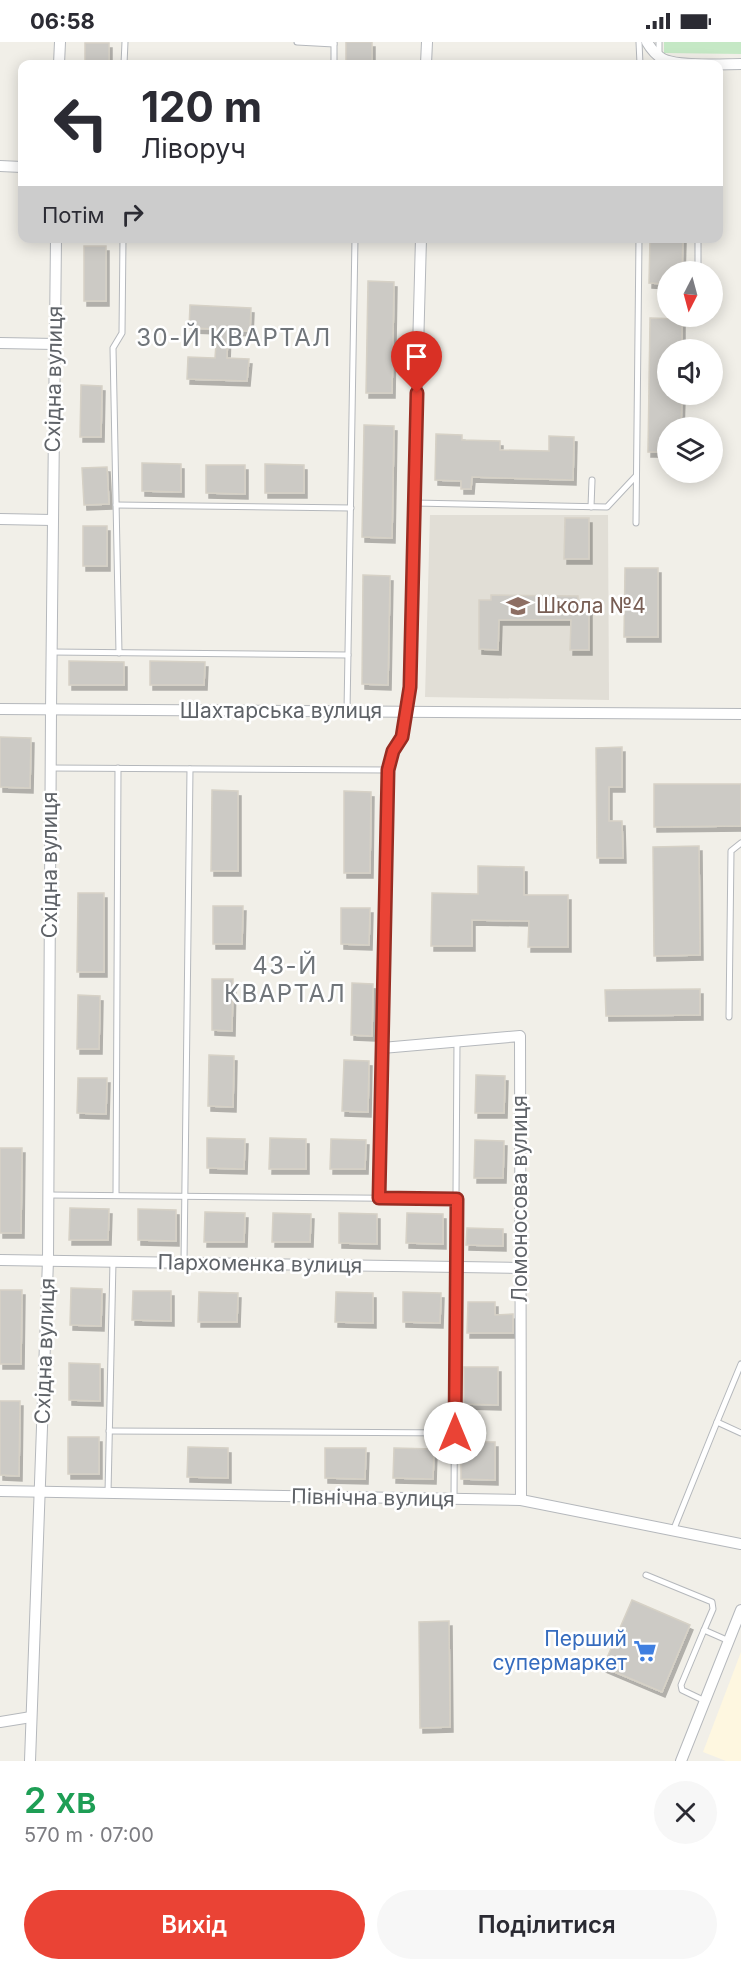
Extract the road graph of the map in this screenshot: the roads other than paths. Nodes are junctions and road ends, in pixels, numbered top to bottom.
1 (60, 42) edge
2 (125, 42) edge
3 (297, 42) edge
4 (427, 42) edge
5 (639, 42) edge
6 (647, 42) edge
7 (659, 42) edge
8 (334, 43) edge
9 (659, 56) junction
10 (59, 60) edge
11 (124, 60) edge
12 (334, 60) edge
13 (426, 60) edge
14 (640, 60) edge
15 (664, 60) edge
16 (723, 64) edge
17 (741, 64) edge
18 (0, 166) edge
19 (18, 166) edge
20 (56, 243) edge
21 (123, 243) edge
22 (355, 243) edge
23 (422, 243) edge
24 (639, 243) edge
25 (698, 243) edge
26 (698, 261) edge
27 (0, 343) edge
28 (55, 344) junction
29 (636, 475) junction
30 (592, 480) dead end
31 (414, 504) junction
32 (116, 505) junction
33 (591, 507) junction
34 (351, 508) junction
35 (0, 519) edge
36 (52, 520) junction
37 (636, 523) dead end
38 (51, 652) junction
39 (119, 653) junction
40 (348, 656) junction
41 (0, 709) edge
42 (51, 710) junction
43 (347, 711) junction
44 (406, 712) junction
45 (741, 714) edge
46 (51, 768) junction
47 (118, 768) junction
48 (190, 769) junction
49 (388, 770) junction
50 (741, 843) edge
51 (729, 1017) dead end
52 (457, 1041) junction
53 (382, 1048) junction
54 (49, 1195) junction
55 (116, 1195) junction
56 (185, 1196) junction
57 (379, 1198) junction
58 (457, 1199) junction
59 (0, 1260) edge
60 (48, 1260) junction
61 (113, 1262) junction
62 (184, 1263) junction
63 (456, 1267) junction
64 (520, 1268) junction
65 (741, 1364) edge
66 (717, 1422) junction
67 (110, 1431) junction
68 (455, 1433) junction
69 (741, 1433) edge
70 (0, 1491) edge
71 (39, 1492) junction
72 (108, 1493) junction
73 (454, 1499) junction
74 (521, 1500) junction
75 (673, 1531) junction
76 (741, 1544) edge
77 (646, 1575) dead end
78 (741, 1610) edge
79 (704, 1630) junction
80 (729, 1641) junction
81 (705, 1701) junction
82 (31, 1717) junction
83 (0, 1722) edge
84 (30, 1761) edge
85 (681, 1761) edge

1 - 10 street
2 - 11 lane
3 - 8 lane
4 - 13 street
5 - 14 lane
6 - 9 street
7 - 9 lane
8 - 12 lane
9 - 15 street
16 - 17 street
18 - 19 street
20 - 28 street, Східна вулиця
21 - 32 lane
22 - 34 lane
23 - 31 street
24 - 29 lane
25 - 26 lane
27 - 28 street
28 - 36 street, Східна вулиця
29 - 33 lane
29 - 37 lane
30 - 33 lane
31 - 33 lane
31 - 44 street
32 - 34 lane
32 - 39 lane
34 - 40 lane
35 - 36 street
36 - 38 street, Східна вулиця
38 - 39 lane
38 - 42 street, Східна вулиця
39 - 40 lane
40 - 43 lane
41 - 42 street, Шахтарська вулиця
42 - 43 street, Шахтарська вулиця
42 - 46 street, Східна вулиця
43 - 44 street, Шахтарська вулиця
44 - 45 street, Шахтарська вулиця
44 - 49 street
46 - 47 lane
46 - 54 street, Східна вулиця
47 - 48 lane
47 - 55 lane
48 - 49 lane
48 - 56 lane
49 - 53 street
50 - 51 lane
52 - 53 street, Ломоносова вулиця
52 - 58 lane
52 - 64 street, Ломоносова вулиця
53 - 57 lane
54 - 55 lane
54 - 60 street, Східна вулиця
55 - 56 lane
56 - 57 lane
56 - 62 lane
57 - 58 lane
58 - 63 lane
59 - 60 street, Пархоменка вулиця
60 - 61 street, Пархоменка вулиця
60 - 71 street, Східна вулиця
61 - 62 street, Пархоменка вулиця
61 - 67 lane
62 - 63 street, Пархоменка вулиця
63 - 64 street, Пархоменка вулиця
63 - 68 lane
64 - 74 street, Ломоносова вулиця
65 - 66 lane
66 - 69 lane
66 - 75 lane
67 - 68 lane
67 - 72 lane
68 - 73 lane
70 - 71 street, Північна вулиця
71 - 72 street, Північна вулиця
71 - 82 street, Східна вулиця
72 - 73 street, Північна вулиця
73 - 74 street, Північна вулиця
74 - 75 street, Північна вулиця
75 - 76 street, Північна вулиця
77 - 79 lane
78 - 80 street
79 - 80 lane
79 - 81 lane
80 - 81 street
81 - 85 street
82 - 83 street
82 - 84 street, Східна вулиця

